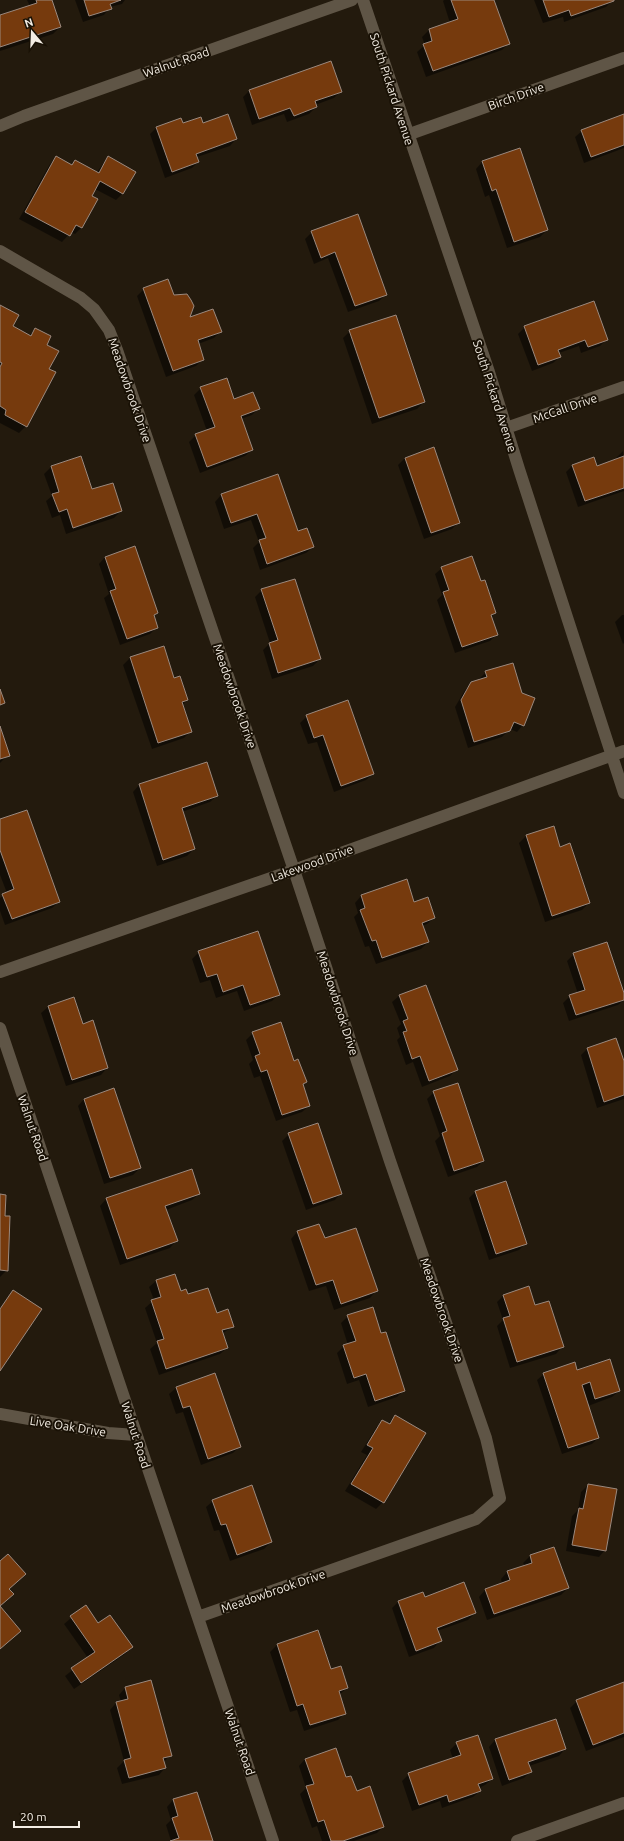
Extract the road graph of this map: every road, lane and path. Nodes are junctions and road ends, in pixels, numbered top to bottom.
1 (352, 0) edge
2 (363, 0) edge
3 (624, 58) edge
4 (0, 126) edge
5 (407, 135) junction
6 (0, 251) edge
7 (624, 387) edge
8 (506, 428) junction
9 (624, 750) edge
10 (611, 755) junction
11 (624, 793) edge
12 (294, 870) junction
13 (0, 972) edge
14 (0, 1028) edge
15 (0, 1414) edge
16 (136, 1435) junction
17 (198, 1617) junction
18 (624, 1802) edge
19 (273, 1841) edge
20 (517, 1841) edge

1 - 4 street, Walnut Road
2 - 5 street, South Pickard Avenue
3 - 5 street, Birch Drive
5 - 8 street, South Pickard Avenue
6 - 12 street, Meadowbrook Drive
7 - 8 street, McCall Drive
8 - 10 street, South Pickard Avenue
9 - 10 street, Lakewood Drive
10 - 11 street, South Pickard Avenue
10 - 12 street, Lakewood Drive
12 - 13 street, Lakewood Drive
12 - 17 street, Meadowbrook Drive
14 - 16 street, Walnut Road
15 - 16 street, Live Oak Drive
16 - 17 street, Walnut Road
17 - 19 street, Walnut Road
18 - 20 street

